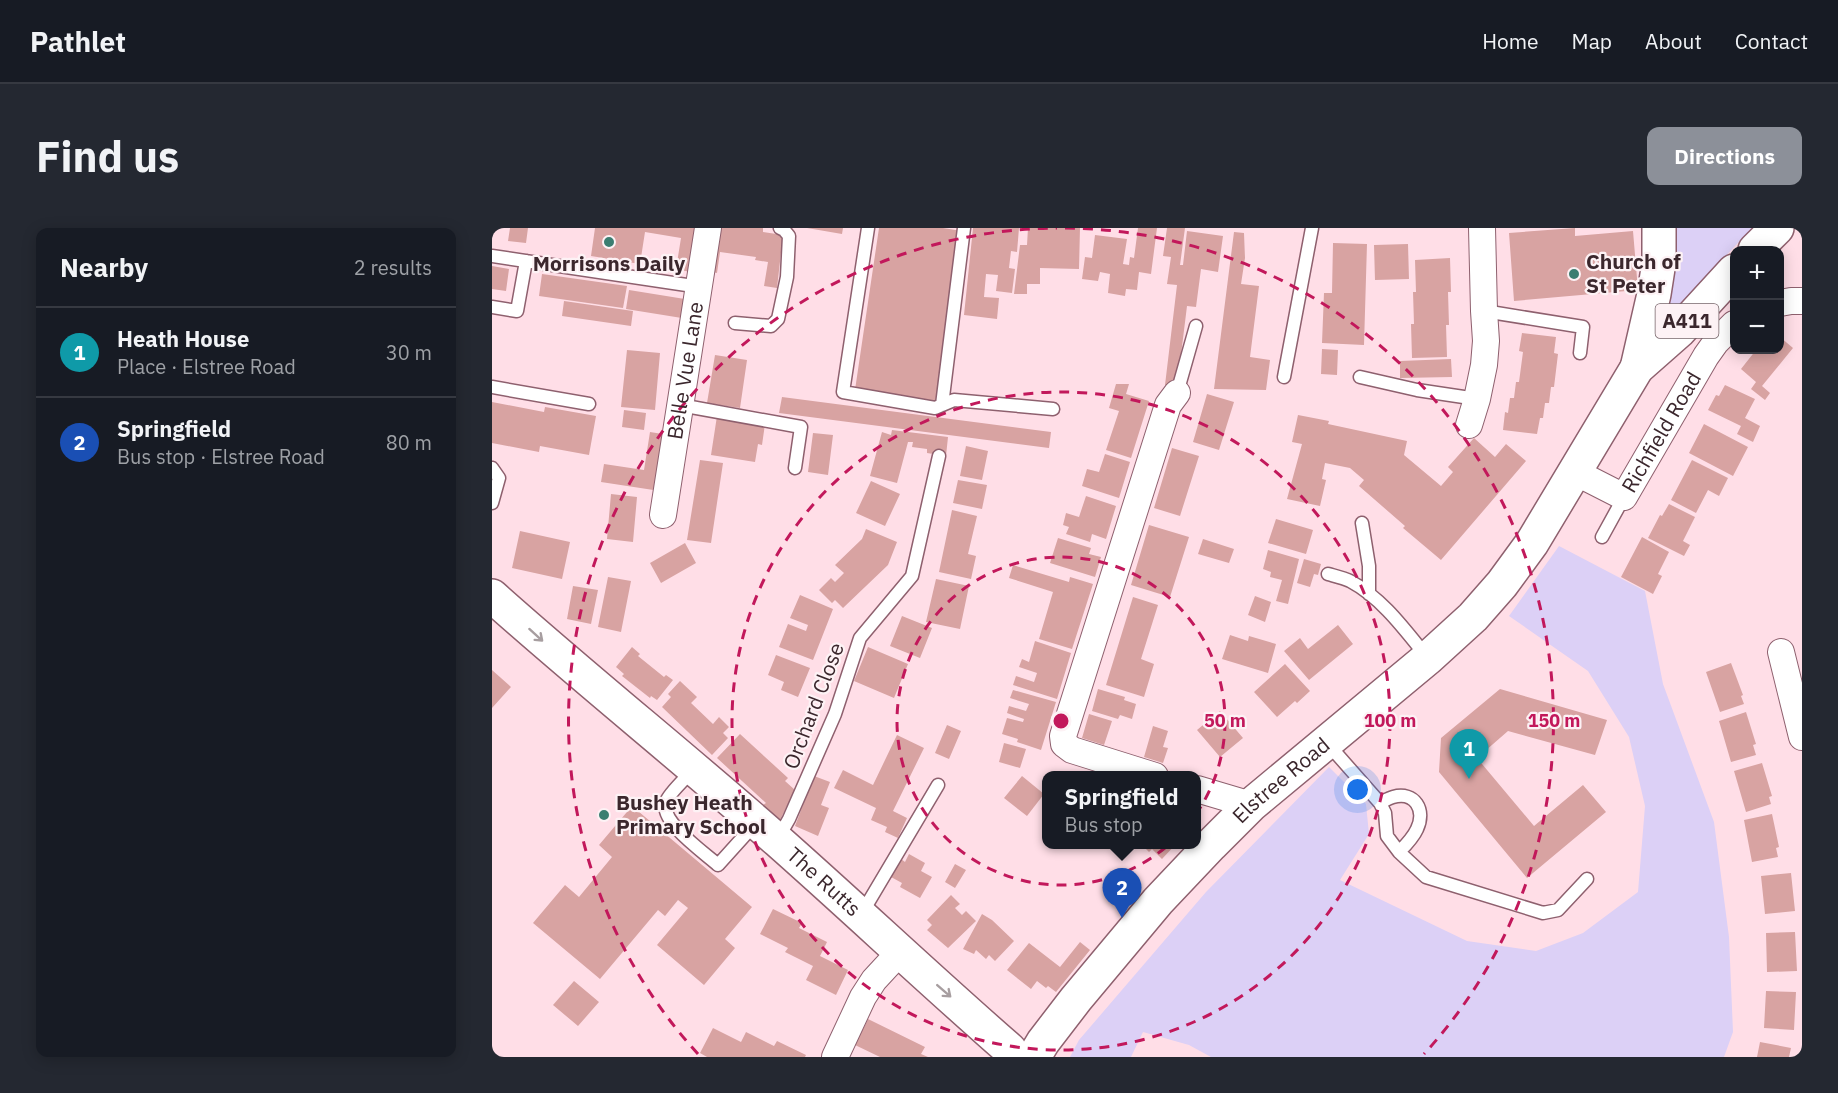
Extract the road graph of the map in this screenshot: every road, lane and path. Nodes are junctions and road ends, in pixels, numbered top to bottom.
1 (708, 228) edge
2 (780, 228) edge
3 (868, 228) edge
4 (964, 228) edge
5 (1312, 228) edge
6 (1482, 228) edge
7 (1659, 228) edge
8 (1777, 228) edge
9 (1759, 246) edge
10 (492, 256) edge
11 (526, 261) junction
12 (1730, 275) edge
13 (700, 287) junction
14 (1802, 301) edge
15 (1784, 302) edge
16 (492, 307) edge
17 (1484, 311) junction
18 (735, 323) dead end
19 (1196, 326) dead end
20 (1730, 328) edge
21 (1580, 353) dead end
22 (1637, 368) junction
23 (1284, 377) dead end
24 (1359, 377) dead end
25 (492, 387) edge
26 (1178, 393) joint
27 (1477, 399) junction
28 (589, 404) dead end
29 (680, 405) junction
30 (942, 405) junction
31 (1053, 409) dead end
32 (1469, 425) dead end
33 (939, 456) dead end
34 (492, 468) edge
35 (795, 468) dead end
36 (1574, 471) junction
37 (1624, 497) junction
38 (492, 503) edge
39 (663, 515) dead end
40 (1362, 523) dead end
41 (1602, 537) dead end
42 (1328, 574) dead end
43 (1370, 594) junction
44 (492, 596) edge
45 (1781, 652) dead end
46 (1428, 658) junction
47 (1802, 737) edge
48 (1326, 742) junction
49 (694, 769) junction
50 (1139, 771) edge
51 (938, 785) dead end
52 (1201, 790) edge
53 (1380, 803) junction
54 (1251, 806) junction
55 (767, 832) junction
56 (1399, 852) junction
57 (1587, 879) dead end
58 (860, 917) junction
59 (900, 953) junction
60 (835, 1057) edge
61 (1013, 1057) edge
62 (1034, 1057) edge

1 - 13 street, Belle Vue Lane
2 - 18 lane
3 - 30 lane
4 - 30 lane
5 - 23 lane
6 - 17 street
7 - 22 main road, Elstree Road / A411
8 - 9 main road
10 - 11 lane
11 - 13 lane
11 - 16 lane
12 - 22 main road, Elstree Road / A411
13 - 29 street, Belle Vue Lane
14 - 15 street
17 - 21 lane
17 - 27 street
19 - 26 lane
20 - 37 street, Richfield Road
22 - 36 main road, Elstree Road / A411
24 - 27 lane
25 - 28 lane
26 - 50 street
27 - 32 street
29 - 35 lane
29 - 39 street, Belle Vue Lane
30 - 31 lane
33 - 55 lane, Orchard Close
34 - 38 lane
36 - 37 street, Richfield Road
36 - 46 main road, Elstree Road / A411
37 - 41 lane
40 - 43 lane
42 - 43 lane
43 - 46 lane
44 -> 49 main road, The Rutts
45 - 47 street
46 - 48 main road, Elstree Road / A411
48 - 53 lane
48 - 54 main road, Elstree Road / A411
49 - 55 main road, The Rutts
49 - 55 lane, Orchard Close
51 - 58 lane
52 - 54 street
53 - 56 lane
53 - 56 lane
54 - 62 main road, Elstree Road / A411
55 - 58 main road, The Rutts
56 - 57 lane
58 - 59 main road, The Rutts
59 - 60 street
59 -> 61 main road, The Rutts

